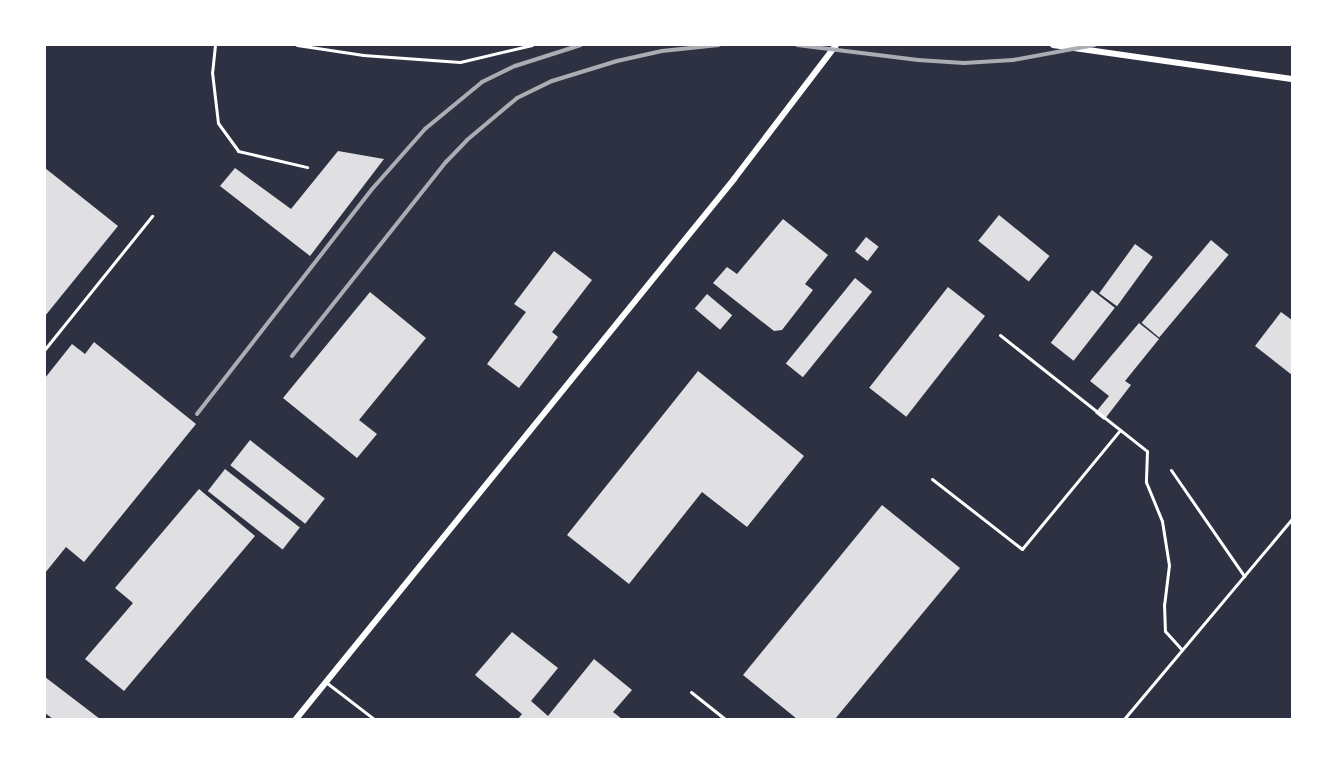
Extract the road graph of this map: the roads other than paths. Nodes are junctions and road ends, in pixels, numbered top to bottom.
1 (215, 45) edge
2 (297, 45) edge
3 (532, 45) edge
4 (836, 45) edge
5 (1053, 45) edge
6 (1292, 78) edge
7 (307, 167) dead end
8 (153, 216) dead end
9 (1000, 335) dead end
10 (45, 349) edge
11 (1120, 430) junction
12 (1171, 470) dead end
13 (932, 479) dead end
14 (1292, 519) edge
15 (1244, 576) junction
16 (1182, 650) junction
17 (326, 682) junction
18 (691, 692) dead end
19 (296, 719) edge
20 (374, 719) edge
21 (725, 719) edge
22 (1124, 719) edge

1 - 7 lane
2 - 3 lane
4 - 17 street
5 - 6 street
8 - 10 lane
9 - 11 lane
11 - 13 lane
11 - 16 lane
12 - 15 lane
14 - 15 lane
15 - 16 lane
16 - 22 lane
17 - 19 street
17 - 20 lane
18 - 21 lane

